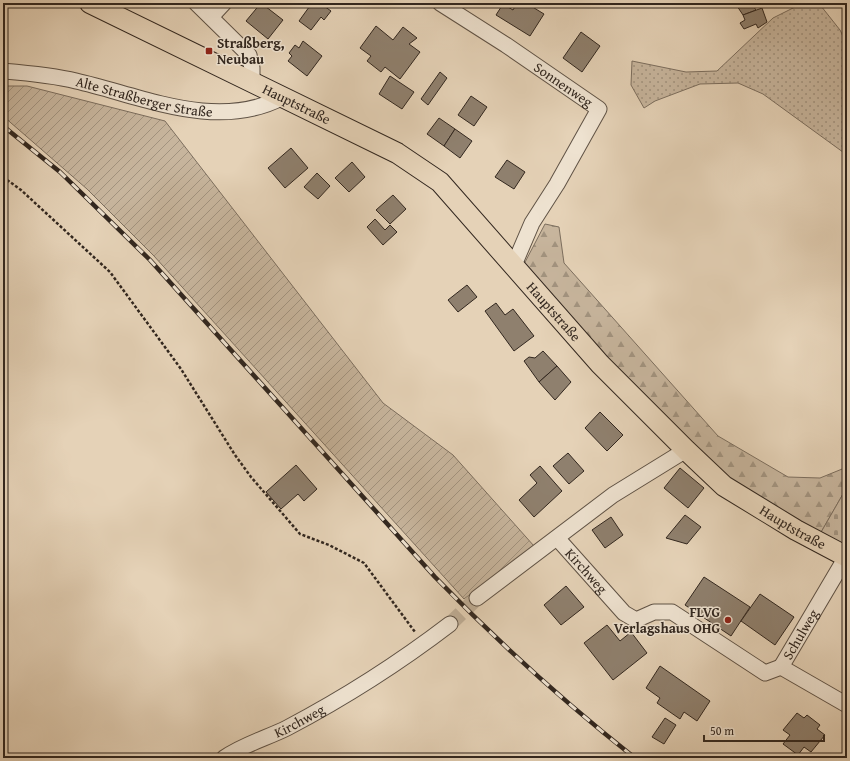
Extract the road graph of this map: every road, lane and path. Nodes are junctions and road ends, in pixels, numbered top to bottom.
1 (90, 3) edge
2 (196, 3) edge
3 (224, 3) edge
4 (440, 3) edge
5 (211, 17) junction
6 (3, 71) edge
7 (252, 82) junction
8 (283, 97) junction
9 (3, 177) edge
10 (514, 265) junction
11 (686, 450) junction
12 (557, 538) junction
13 (846, 557) edge
14 (477, 598) tunnel mouth
15 (450, 624) tunnel mouth
16 (424, 644) junction
17 (781, 667) junction
18 (847, 705) edge
19 (224, 758) edge

1 - 7 main road, Hauptstraße
2 - 5 street
3 - 5 street
4 - 10 street, Sonnenweg
5 - 7 street
6 - 8 street, Alte Straßberger Straße
7 - 8 main road, Hauptstraße
8 - 10 main road, Hauptstraße
9 - 16 path
10 - 11 main road, Hauptstraße
11 - 12 street, Kirchweg
11 - 13 main road, Hauptstraße
12 - 14 street, Kirchweg
12 - 17 street, Kirchweg
13 - 17 street, Schulweg
15 - 16 street, Kirchweg
16 - 19 street, Kirchweg
17 - 18 street, Schulweg

